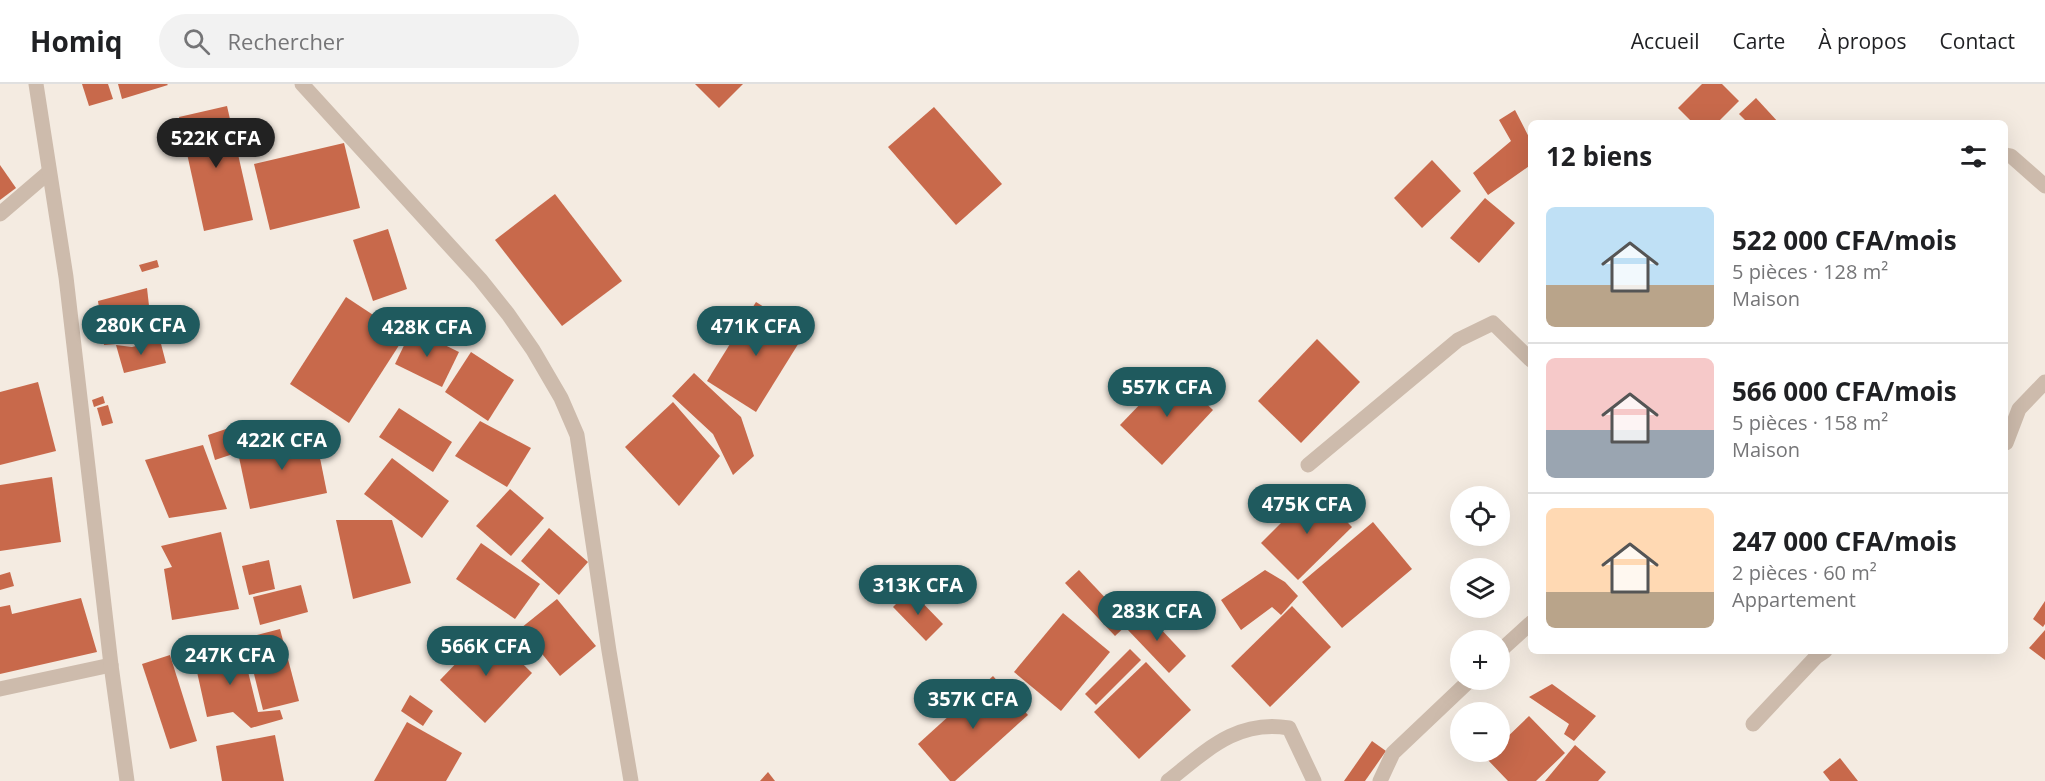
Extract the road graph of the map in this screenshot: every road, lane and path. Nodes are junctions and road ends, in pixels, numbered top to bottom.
1 (36, 84) edge
2 (302, 84) edge
3 (2008, 155) edge
4 (50, 172) junction
5 (2045, 186) edge
6 (0, 214) edge
7 (1528, 357) edge
8 (2045, 382) edge
9 (2008, 438) edge
10 (1308, 465) dead end
11 (1528, 626) edge
12 (1510, 642) edge
13 (1820, 654) edge
14 (111, 665) junction
15 (0, 689) edge
16 (1459, 690) edge
17 (1753, 724) dead end
18 (127, 781) edge
19 (631, 781) edge
20 (1168, 781) edge
21 (1314, 781) edge
22 (1380, 781) edge

1 - 4 street
2 - 19 street
3 - 5 street
4 - 6 street
4 - 14 street
7 - 10 street
8 - 9 street
11 - 12 street
13 - 17 street
14 - 15 street
14 - 18 street
16 - 22 street
20 - 21 street

